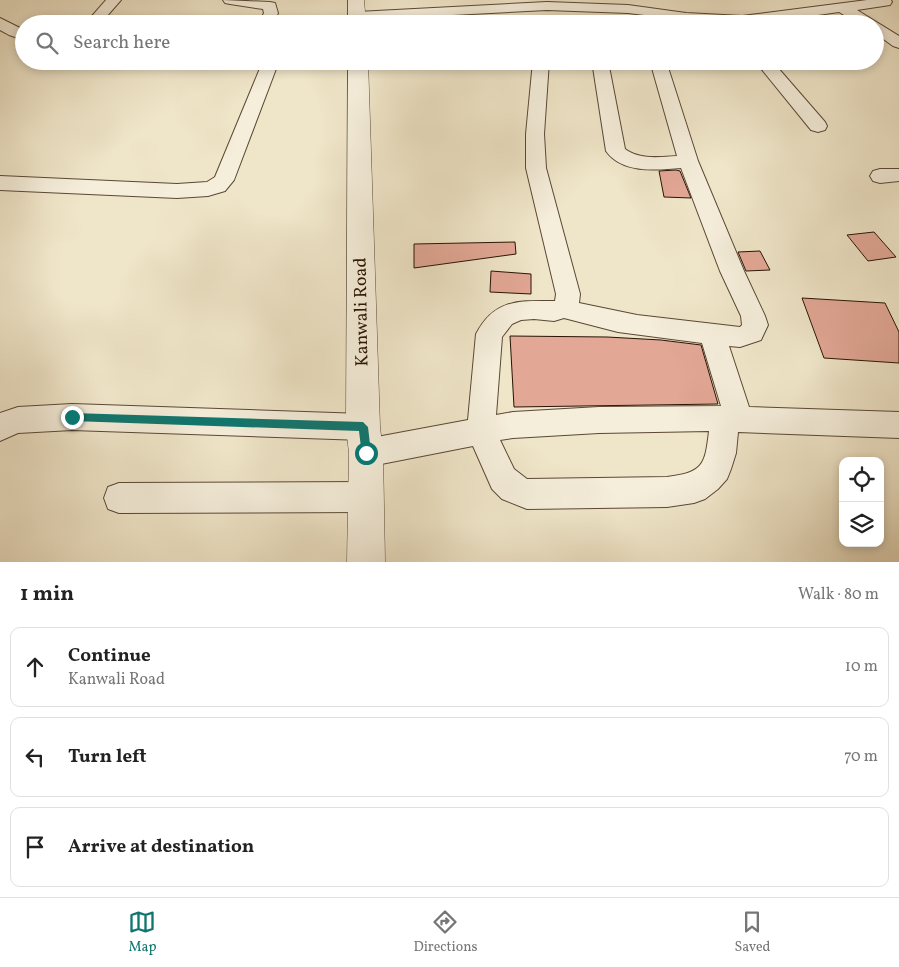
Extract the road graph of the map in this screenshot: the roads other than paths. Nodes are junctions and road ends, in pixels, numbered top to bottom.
1 (114, 0) edge
2 (230, 0) edge
3 (546, 3) edge
4 (888, 3) edge
5 (620, 5) edge
6 (840, 7) junction
7 (356, 13) edge
8 (100, 15) edge
9 (269, 15) edge
10 (640, 15) edge
11 (791, 15) edge
12 (855, 15) edge
13 (0, 22) edge
14 (15, 32) edge
15 (884, 32) edge
16 (899, 43) edge
17 (267, 70) edge
18 (358, 70) edge
19 (541, 70) edge
20 (602, 70) edge
21 (661, 70) edge
22 (771, 70) edge
23 (818, 126) dead end
24 (688, 161) junction
25 (0, 183) edge
26 (564, 308) junction
27 (712, 334) junction
28 (732, 419) junction
29 (899, 425) edge
30 (0, 428) edge
31 (482, 431) junction
32 (365, 440) junction
33 (366, 497) junction
34 (119, 498) dead end
35 (366, 562) edge

1 - 8 street
2 - 9 street
3 - 5 street
3 - 7 street
4 - 6 street
5 - 10 street
6 - 11 street
6 - 12 street
13 - 14 street
15 - 16 street
17 - 25 street
18 - 32 street, Kanwali Road
19 - 26 street
20 - 24 street
21 - 24 street
22 - 23 street
24 - 27 street
26 - 27 street
26 - 31 street
27 - 28 street
28 - 29 street
28 - 31 street
28 - 31 street
30 - 32 street
31 - 32 street
32 - 33 street, Kanwali Road
33 - 34 street
33 - 35 street, Kanwali Road

